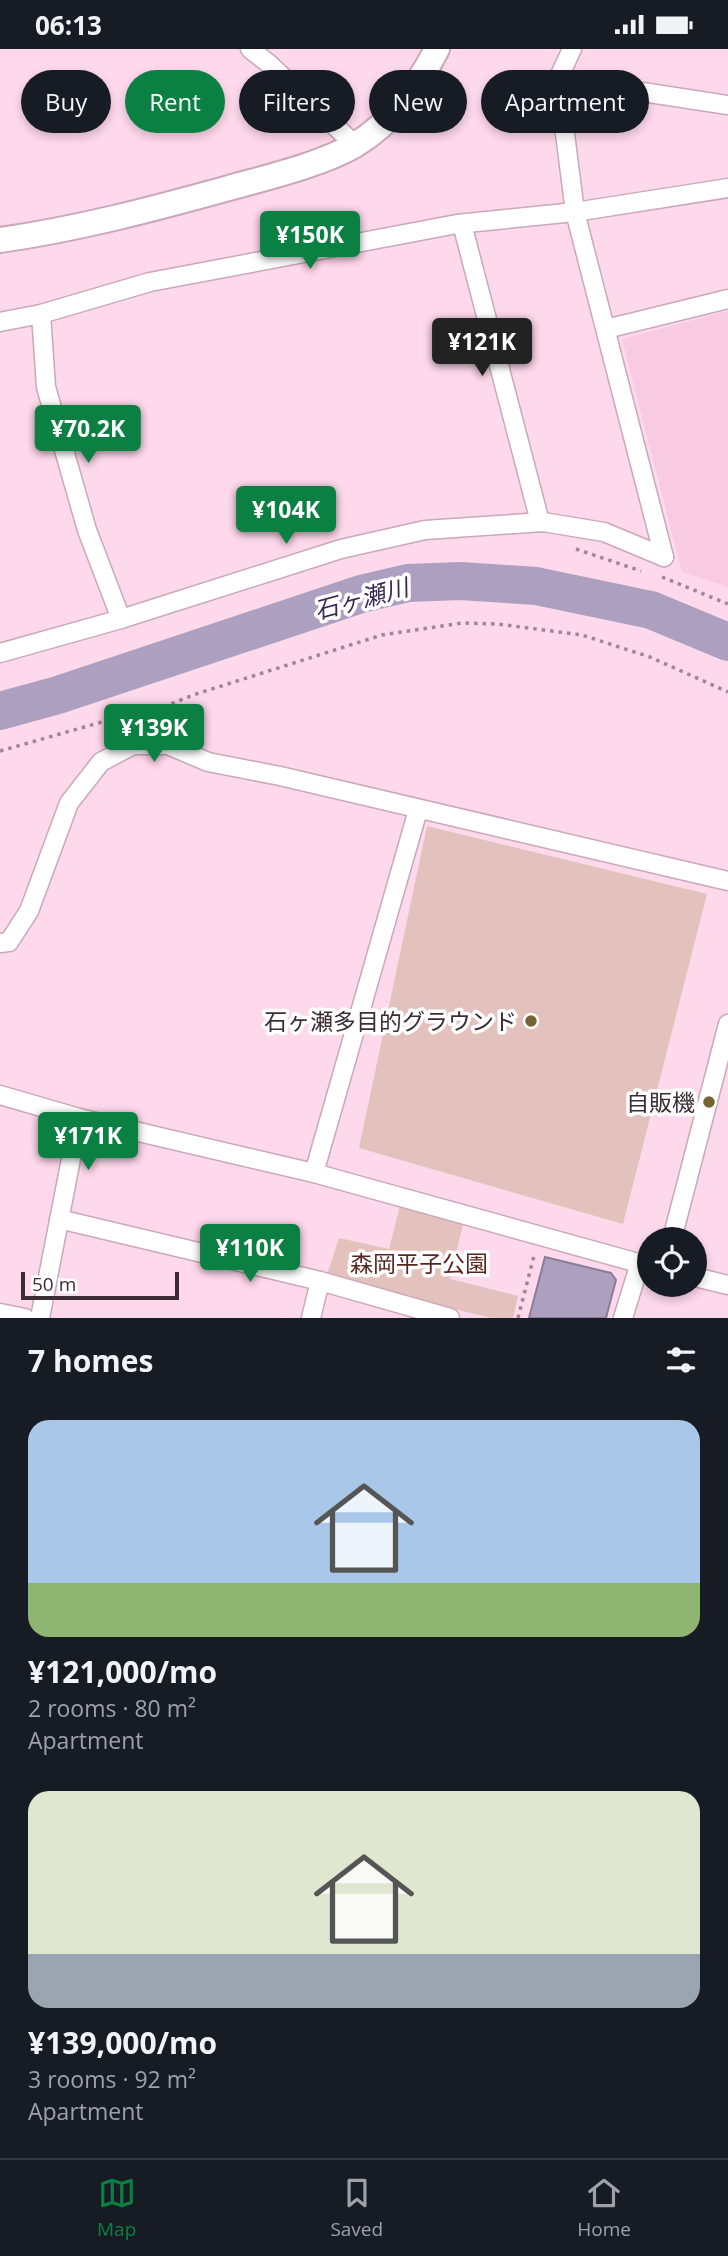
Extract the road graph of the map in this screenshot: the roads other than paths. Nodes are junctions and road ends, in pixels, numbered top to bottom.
1 (250, 49) edge
2 (437, 49) edge
3 (572, 49) edge
4 (562, 70) edge
5 (649, 93) edge
6 (728, 105) edge
7 (565, 133) edge
8 (355, 145) junction
9 (728, 188) edge
10 (575, 212) junction
11 (462, 224) junction
12 (0, 240) edge
13 (728, 299) edge
14 (41, 314) junction
15 (0, 322) edge
16 (606, 330) junction
17 (540, 522) junction
18 (121, 619) junction
19 (0, 653) edge
20 (418, 810) junction
21 (728, 881) edge
22 (0, 943) edge
23 (728, 1024) edge
24 (0, 1095) edge
25 (79, 1118) junction
26 (314, 1173) junction
27 (59, 1219) junction
28 (675, 1227) edge
29 (637, 1262) edge
30 (707, 1280) edge
31 (320, 1281) junction
32 (637, 1283) edge
33 (728, 1285) edge
34 (0, 1313) edge
35 (25, 1318) edge
36 (40, 1318) edge
37 (311, 1318) edge
38 (450, 1318) edge
39 (624, 1318) edge

1 - 8 street
2 - 8 street
3 - 4 street
5 - 6 street
7 - 10 street
8 - 12 street
9 - 10 street
10 - 11 street
10 - 16 street
11 - 14 street
11 - 17 street
13 - 16 street
14 - 15 street
14 - 18 street
16 - 17 street
17 - 18 street
18 - 19 street
20 - 21 street
20 - 22 street
20 - 26 street
23 - 28 street
24 - 25 street
25 - 26 street
25 - 27 street
26 - 29 street
27 - 31 street
27 - 36 street
30 - 33 street
31 - 37 street
31 - 38 street
32 - 39 street
34 - 35 street

